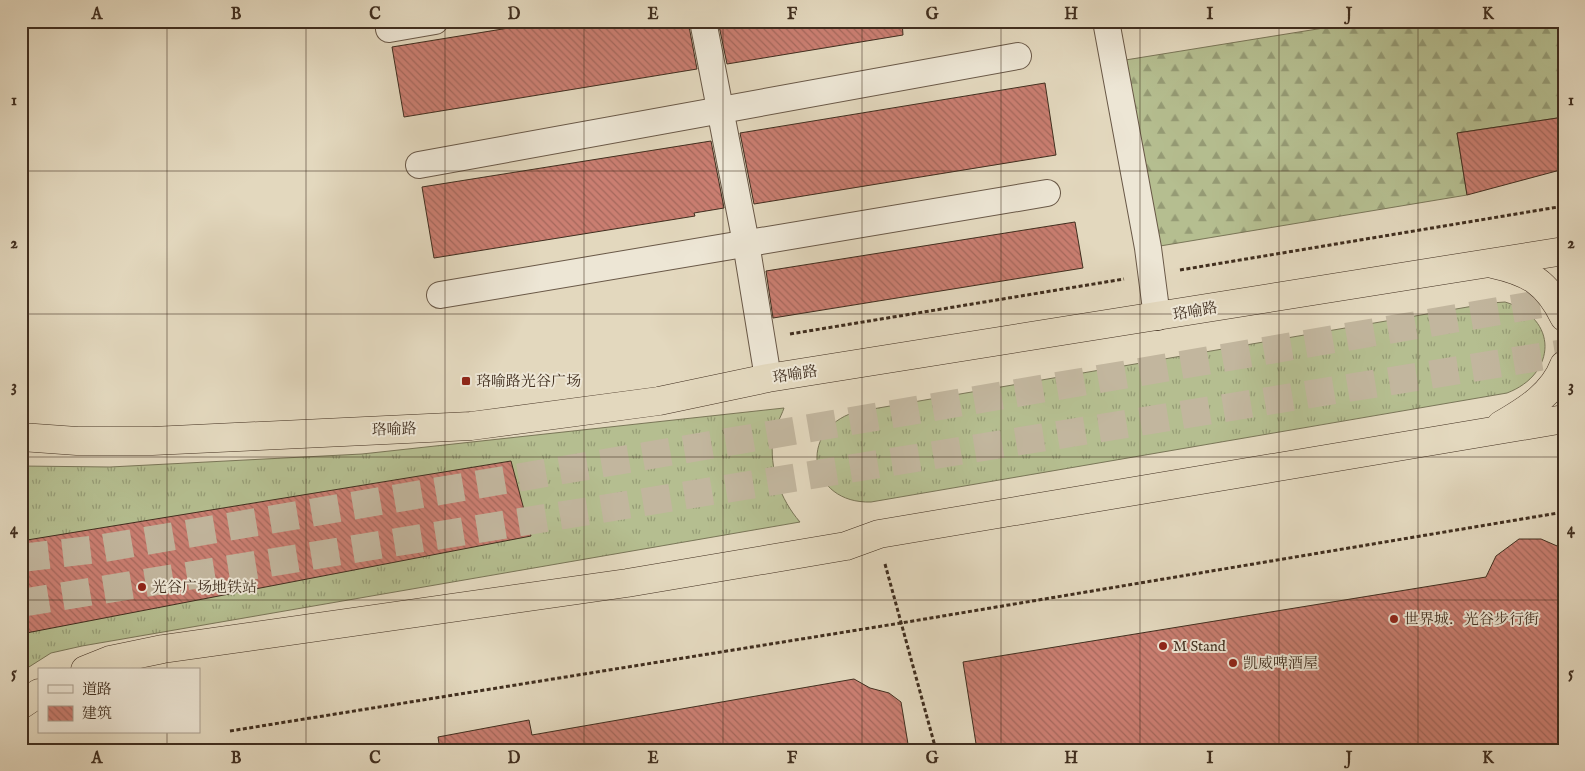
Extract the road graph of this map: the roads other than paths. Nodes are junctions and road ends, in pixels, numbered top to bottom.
1 (435, 21) edge
2 (702, 21) edge
3 (1106, 21) edge
4 (389, 29) dead end
5 (1018, 56) dead end
6 (720, 111) junction
7 (419, 165) dead end
8 (1047, 193) dead end
9 (746, 243) junction
10 (1564, 250) edge
11 (1482, 262) junction
12 (440, 295) dead end
13 (1157, 317) junction
14 (1564, 317) edge
15 (1564, 365) edge
16 (768, 378) junction
17 (1564, 419) edge
18 (1491, 431) junction
19 (21, 437) edge
20 (90, 668) edge
21 (38, 694) edge
22 (21, 705) edge

1 - 4 street
2 - 6 street
3 - 13 street
5 - 6 street
6 - 7 street
6 - 9 street
8 - 9 street
9 - 12 street
9 - 16 street
10 - 11 highway, 珞喻路
11 - 13 highway, 珞喻路
11 - 14 highway
13 - 16 highway, 珞喻路
15 - 18 highway
16 - 19 highway, 珞喻路
17 - 18 highway
18 - 20 highway
21 - 22 highway

